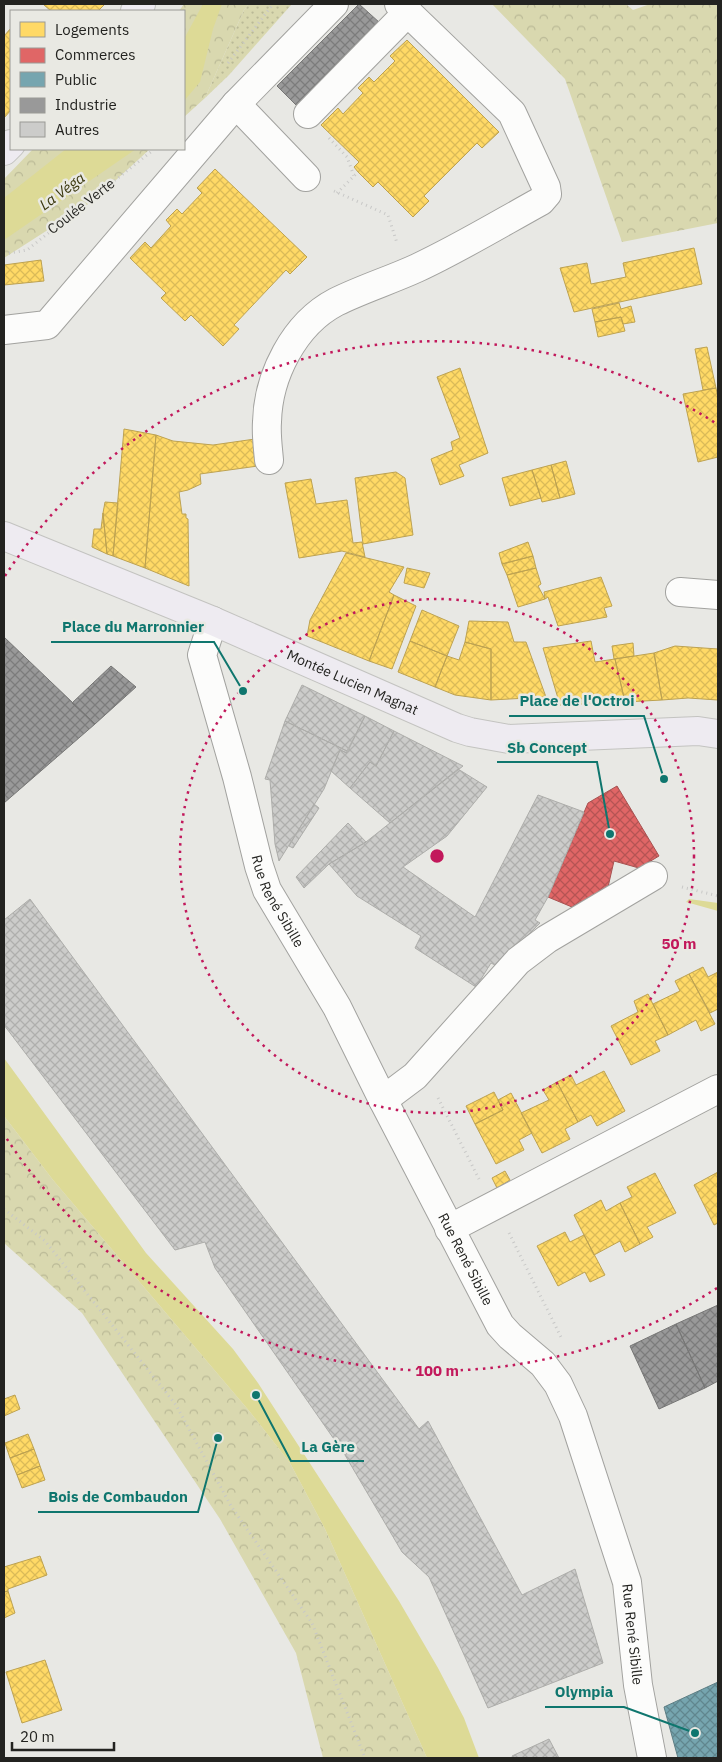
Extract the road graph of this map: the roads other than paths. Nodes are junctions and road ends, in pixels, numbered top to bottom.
1 (334, 4) edge
2 (403, 8) edge
3 (236, 104) junction
4 (308, 114) road end
5 (306, 177) road end
6 (4, 330) edge
7 (268, 460) dead end
8 (4, 536) edge
9 (680, 592) dead end
10 (718, 596) edge
11 (213, 621) junction
12 (718, 734) edge
13 (654, 876) road end
14 (718, 1089) edge
15 (383, 1100) junction
16 (449, 1229) junction
17 (652, 1758) edge

1 - 3 street
2 - 4 street
2 - 7 street
3 - 5 street
3 - 6 street
8 - 11 main road, Montée Lucien Magnat
9 - 10 street
11 - 12 main road, Montée Lucien Magnat
11 - 15 street, Rue René Sibille
13 - 15 street
14 - 16 street
15 - 16 street, Rue René Sibille
16 - 17 street, Rue René Sibille

